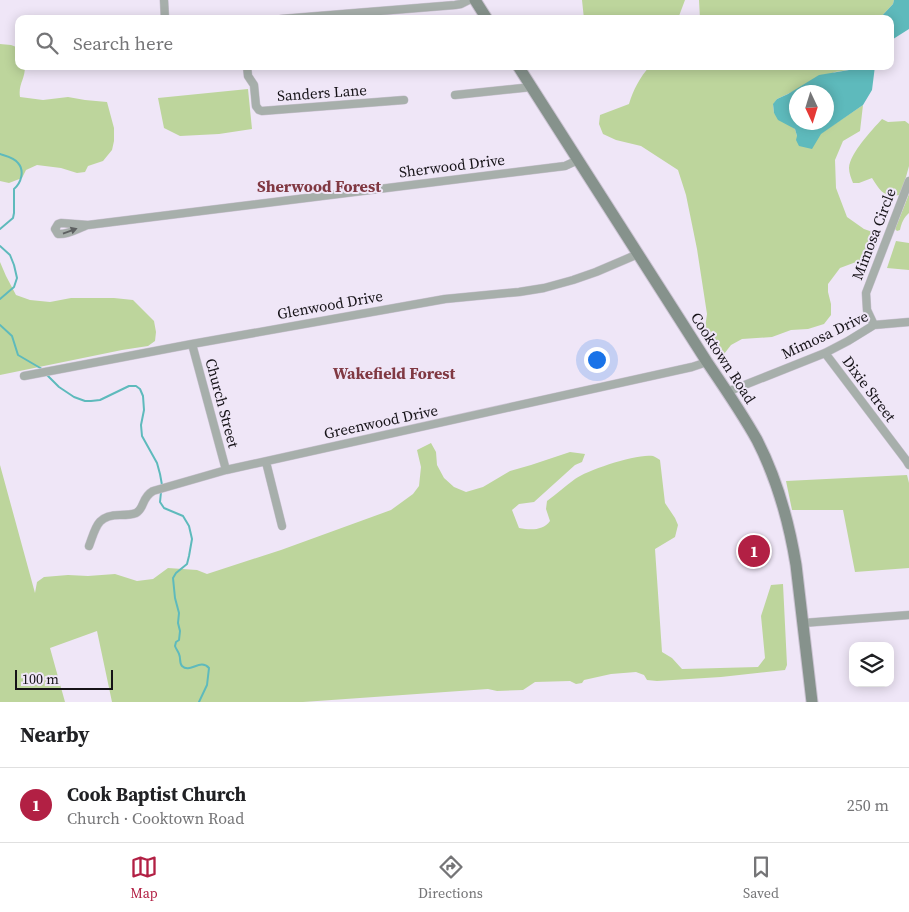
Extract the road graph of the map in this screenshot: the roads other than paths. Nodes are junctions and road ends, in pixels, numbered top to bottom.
1 (164, 0) edge
2 (469, 0) edge
3 (475, 0) edge
4 (165, 15) edge
5 (331, 15) edge
6 (484, 15) edge
7 (247, 70) edge
8 (521, 70) edge
9 (532, 87) junction
10 (455, 95) dead end
11 (404, 100) dead end
12 (578, 160) junction
13 (909, 181) edge
14 (88, 225) dead end
15 (638, 254) junction
16 (909, 322) edge
17 (874, 325) junction
18 (192, 344) junction
19 (825, 353) junction
20 (707, 362) junction
21 (24, 376) dead end
22 (727, 392) junction
23 (266, 462) junction
24 (909, 465) edge
25 (226, 470) junction
26 (282, 526) dead end
27 (89, 546) dead end
28 (909, 616) edge
29 (803, 623) junction
30 (812, 702) edge

1 - 4 street
2 - 5 street
3 - 6 street
7 - 11 street, Sanders Lane
8 - 9 street, Cooktown Road
9 - 10 street
9 - 12 street, Cooktown Road
12 - 14 street, Sherwood Drive
12 - 15 street, Cooktown Road
13 - 17 street, Mimosa Circle
15 - 18 street, Glenwood Drive
15 - 20 street, Cooktown Road
16 - 17 street, Mimosa Drive
17 - 19 street, Mimosa Drive
18 - 21 street, Glenwood Drive
18 - 25 street, Church Street
19 - 22 street, Mimosa Drive
19 - 24 street, Dixie Street
20 - 22 street, Cooktown Road
20 - 23 street, Greenwood Drive
22 - 29 street, Cooktown Road
23 - 25 street, Greenwood Drive
23 - 26 street
25 - 27 street, Greenwood Drive
28 - 29 street
29 - 30 street, Cooktown Road

